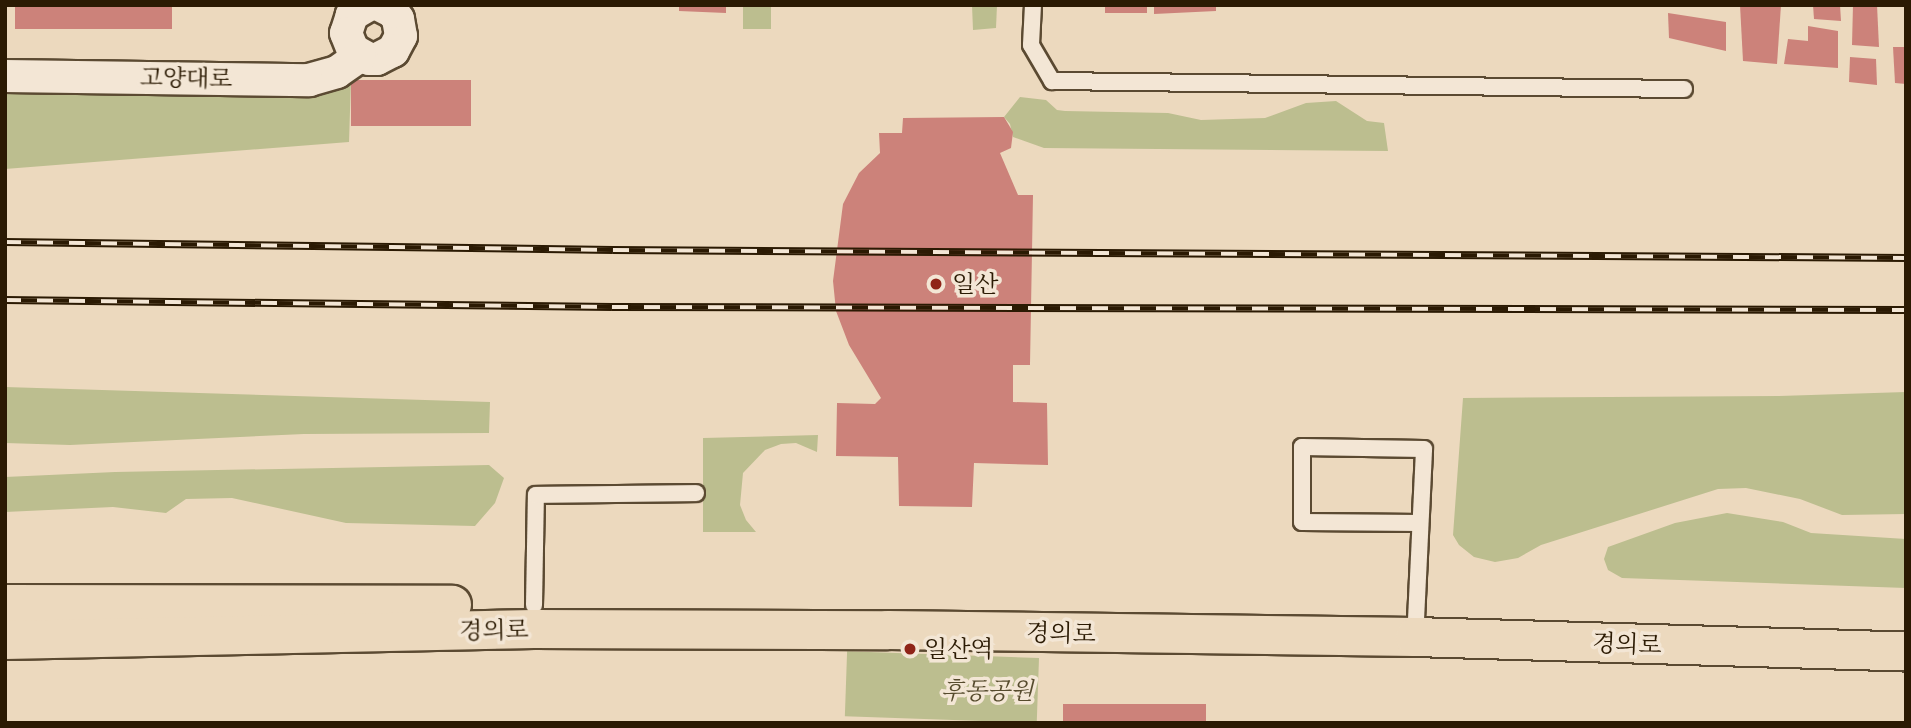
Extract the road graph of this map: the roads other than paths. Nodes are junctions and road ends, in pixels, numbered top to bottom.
1 (369, 5) edge
2 (379, 5) edge
3 (1033, 5) edge
4 (360, 56) junction
5 (5, 76) edge
6 (1684, 89) dead end
7 (696, 493) dead end
8 (1420, 523) junction
9 (5, 604) edge
10 (534, 605) junction
11 (1416, 620) junction
12 (1906, 631) edge
13 (5, 639) edge
14 (1906, 652) edge

1 - 4 street
2 - 4 street
3 - 6 lane
4 - 5 street, 고양대로
7 - 10 lane
8 - 8 lane
8 - 11 lane
9 - 10 main road, 경의로
10 - 11 main road, 경의로
11 - 12 main road, 경의로
13 - 14 main road, 경의로

